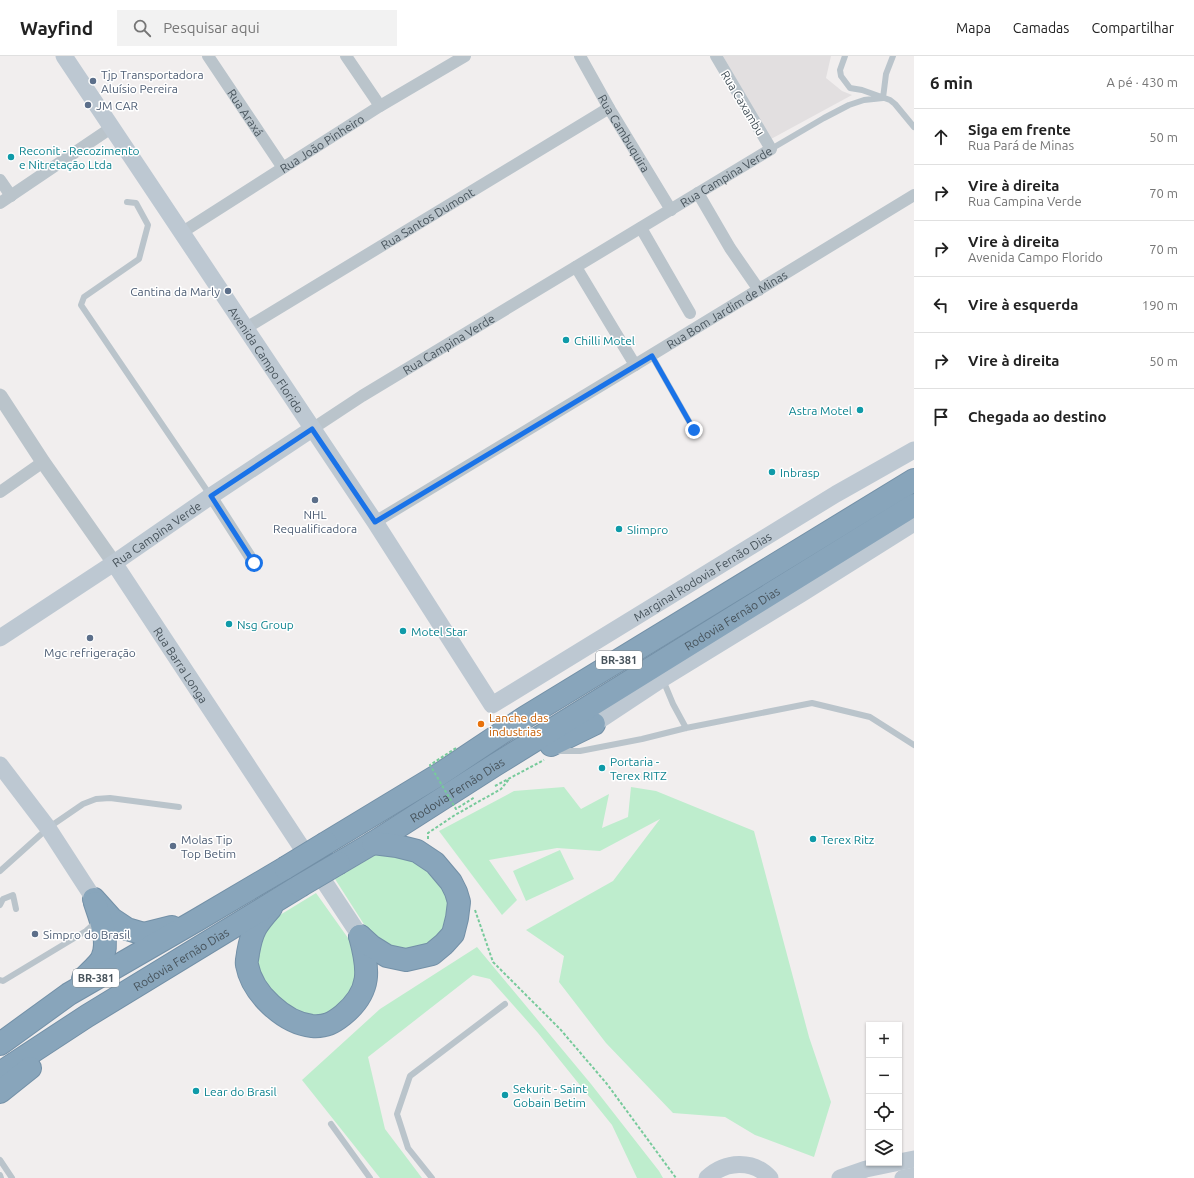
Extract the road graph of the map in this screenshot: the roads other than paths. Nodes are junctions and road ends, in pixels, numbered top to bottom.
1 (64, 56) edge
2 (208, 56) edge
3 (346, 56) edge
4 (465, 56) edge
5 (580, 56) edge
6 (716, 56) edge
7 (844, 56) edge
8 (892, 56) edge
9 (883, 98) junction
10 (380, 106) junction
11 (609, 108) junction
12 (914, 127) edge
13 (111, 128) junction
14 (771, 149) junction
15 (283, 168) junction
16 (0, 180) edge
17 (698, 193) junction
18 (914, 195) edge
19 (11, 196) junction
20 (127, 202) dead end
21 (0, 203) edge
22 (671, 210) junction
23 (641, 228) junction
24 (181, 233) junction
25 (576, 267) junction
26 (759, 290) junction
27 (690, 313) dead end
28 (246, 328) junction
29 (652, 356) junction
30 (635, 365) junction
31 (0, 396) edge
32 (312, 429) junction
33 (694, 430) dead end
34 (914, 450) edge
35 (43, 462) junction
36 (914, 480) edge
37 (0, 492) edge
38 (211, 496) junction
39 (914, 505) edge
40 (375, 522) junction
41 (914, 523) edge
42 (114, 563) junction
43 (254, 563) dead end
44 (29, 619) junction
45 (0, 633) edge
46 (0, 638) edge
47 (662, 679) junction
48 (492, 706) joint
49 (594, 724) joint
50 (686, 728) junction
51 (914, 744) edge
52 (544, 749) junction
53 (0, 765) edge
54 (503, 771) junction
55 (178, 807) dead end
56 (48, 828) junction
57 (372, 843) junction
58 (0, 871) edge
59 (280, 898) junction
60 (0, 905) edge
61 (16, 909) dead end
62 (97, 909) junction
63 (196, 920) junction
64 (360, 936) junction
65 (0, 980) edge
66 (69, 994) junction
67 (505, 1004) dead end
68 (87, 1016) junction
69 (0, 1044) edge
70 (0, 1073) edge
71 (0, 1092) edge
72 (331, 1124) dead end
73 (914, 1159) edge
74 (0, 1160) edge
75 (902, 1161) edge
76 (880, 1166) edge
77 (0, 1175) edge
78 (914, 1176) edge
79 (1, 1178) edge
80 (12, 1178) edge
81 (370, 1178) edge
82 (432, 1178) edge
83 (707, 1178) edge
84 (770, 1178) edge
85 (840, 1178) edge
86 (903, 1178) edge

1 - 13 main road, Avenida Campo Florido
2 - 15 street, Rua Araxá
3 - 10 street
4 - 10 street, Rua João Pinheiro
5 - 11 street, Rua Cambuquira
6 - 14 street, Rua Caxambu
7 - 9 lane
8 - 9 lane
9 - 12 lane
9 - 14 lane, Rua Campina Verde
10 - 15 street, Rua João Pinheiro
11 - 22 street, Rua Cambuquira
11 - 28 street, Rua Santos Dumont
13 - 19 street
13 - 24 main road, Avenida Campo Florido
14 - 17 street, Rua Campina Verde
15 - 24 street, Rua João Pinheiro
16 - 19 street
17 - 22 street, Rua Campina Verde
17 - 26 street
18 - 26 street, Rua Bom Jardim de Minas
19 - 21 street
20 - 38 lane
22 - 23 street, Rua Campina Verde
23 - 25 street, Rua Campina Verde
23 - 27 street
24 - 28 main road, Avenida Campo Florido
25 - 30 street
25 - 32 street, Rua Campina Verde
26 - 29 street, Rua Bom Jardim de Minas
28 - 32 main road, Avenida Campo Florido
29 - 30 street, Rua Bom Jardim de Minas
29 - 33 lane
30 - 40 street, Rua Bom Jardim de Minas
31 - 35 street, Rua Barra Longa
32 - 38 main road, Rua Campina Verde
32 - 40 main road, Avenida Campo Florido
34 - 48 main road, Marginal Rodovia Fernão Dias / BR-381
35 - 37 street
35 - 42 street, Rua Barra Longa
36 - 63 highway, Rodovia Fernão Dias / BR-381, bridge
38 - 42 main road, Rua Campina Verde
38 - 43 street
39 - 54 highway, Rodovia Fernão Dias / BR-381
40 - 48 main road, Avenida Campo Florido
41 - 47 main road, Rodovia Fernão Dias / BR-381
42 - 44 main road, Rua Campina Verde
42 - 64 main road, Rua Barra Longa
44 - 45 main road, Rua Campina Verde
44 - 46 main road, Rua Campina Verde
47 - 49 main road, Rodovia Fernão Dias / BR-381
47 - 50 lane
49 - 52 highway, BR-381
50 - 51 lane
50 - 52 lane
52 - 54 highway, BR-381
53 - 56 main road
54 - 57 highway, Rodovia Fernão Dias / BR-381
55 - 56 lane
56 - 58 lane
56 - 62 main road
57 - 59 highway, Rodovia Fernão Dias / BR-381, bridge
57 - 64 highway
59 - 64 highway
59 - 68 highway, Rodovia Fernão Dias / BR-381
60 - 61 lane
62 - 63 highway
62 - 65 lane
62 - 66 highway
63 - 66 highway, Rodovia Fernão Dias / BR-381
66 - 69 highway, Rodovia Fernão Dias / BR-381
67 - 82 lane
68 - 70 highway, Rodovia Fernão Dias / BR-381
68 - 71 highway, BR-381
72 - 81 lane
73 - 75 main road
74 - 80 lane
76 - 85 main road
77 - 79 lane
78 - 86 main road
83 - 84 main road

